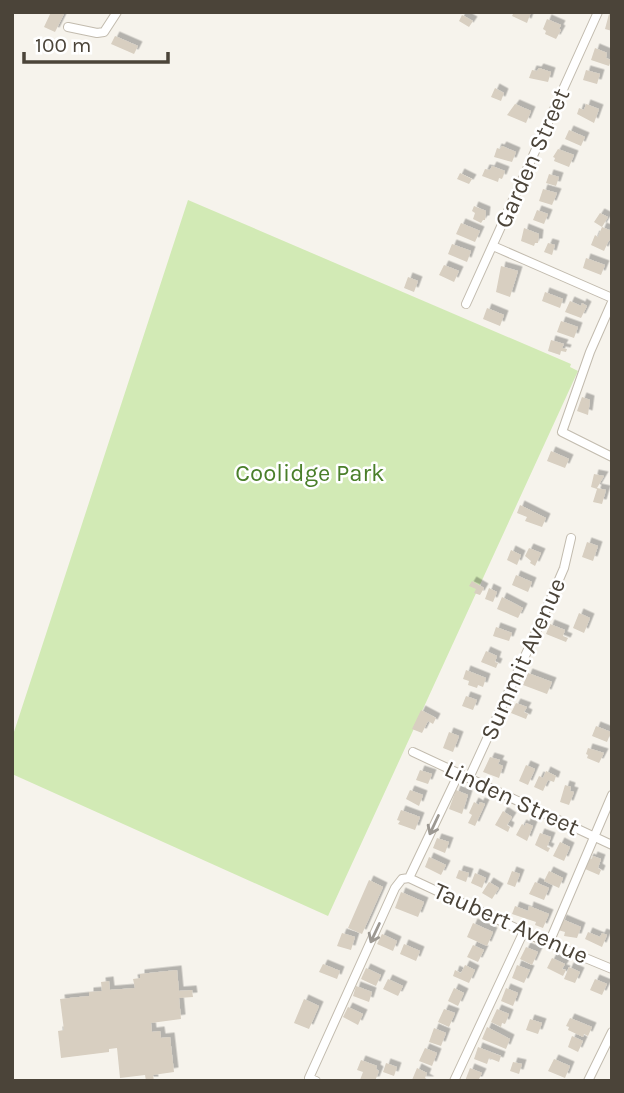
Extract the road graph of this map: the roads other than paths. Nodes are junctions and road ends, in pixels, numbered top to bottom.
1 (117, 12) edge
2 (598, 12) edge
3 (68, 27) dead end
4 (493, 246) junction
5 (612, 300) edge
6 (466, 304) dead end
7 (610, 456) edge
8 (571, 538) dead end
9 (413, 752) dead end
10 (458, 773) junction
11 (469, 778) junction
12 (612, 795) edge
13 (593, 836) junction
14 (612, 845) edge
15 (410, 878) junction
16 (524, 931) junction
17 (549, 943) junction
18 (612, 969) edge
19 (612, 1032) edge
20 (312, 1079) edge
21 (454, 1081) edge
22 (589, 1081) edge

1 - 3 street
2 - 4 street, Garden Street
4 - 5 street
4 - 6 street, Garden Street
5 - 7 street
8 - 11 street, Summit Avenue
9 - 10 street, Linden Street
10 - 11 street, Linden Street
10 -> 15 street
11 - 13 street, Linden Street
12 - 13 street
13 - 14 street, Linden Street
13 - 17 street
15 - 16 street, Taubert Avenue
15 -> 20 street
16 - 17 street, Taubert Avenue
16 - 21 street
17 - 18 street, Taubert Avenue
19 - 22 street

